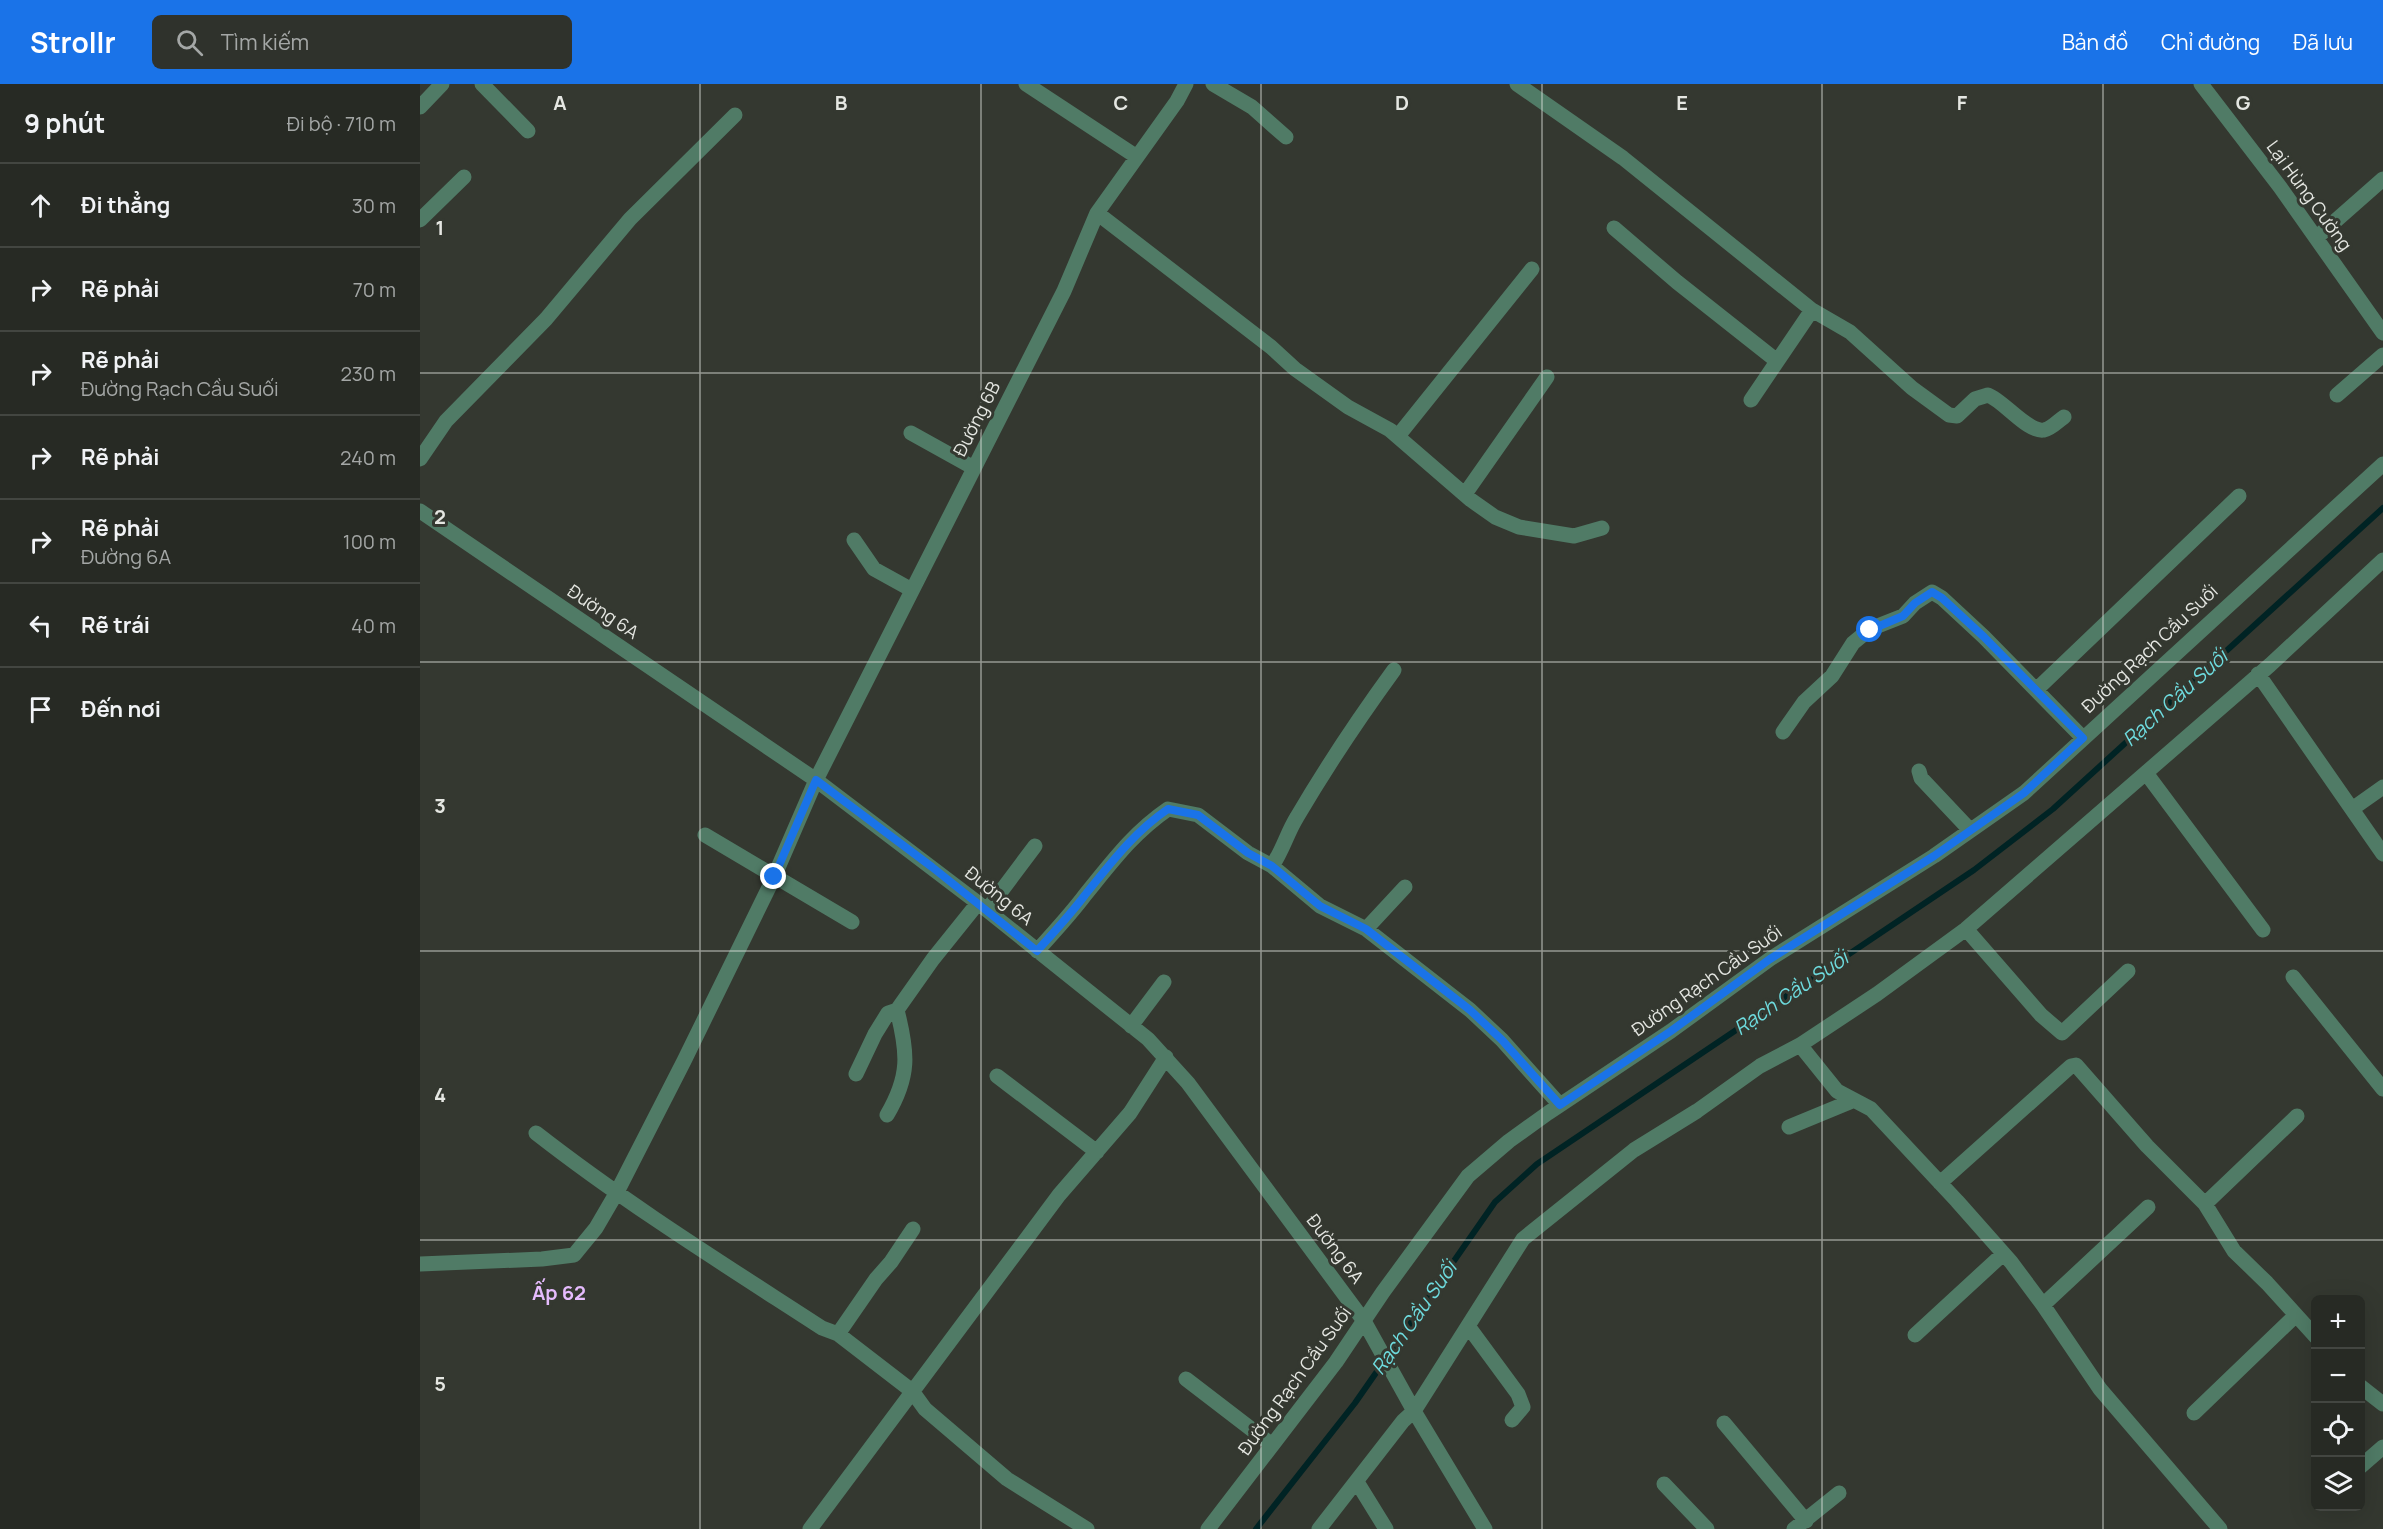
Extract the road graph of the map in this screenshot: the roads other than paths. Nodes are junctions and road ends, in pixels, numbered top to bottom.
1 (442, 84) edge
2 (482, 84) edge
3 (1026, 84) edge
4 (1186, 84) edge
5 (1213, 84) edge
6 (1517, 84) edge
7 (2200, 84) edge
8 (420, 107) edge
9 (735, 115) dead end
10 (528, 130) dead end
11 (1286, 137) dead end
12 (1137, 157) junction
13 (464, 177) dead end
14 (2383, 179) edge
15 (1097, 213) junction
16 (420, 220) edge
17 (1614, 228) dead end
18 (2316, 238) junction
19 (1532, 269) dead end
20 (1812, 310) junction
21 (2383, 333) edge
22 (2383, 355) edge
23 (1777, 361) junction
24 (1547, 377) dead end
25 (2337, 395) dead end
26 (1751, 400) dead end
27 (2064, 417) dead end
28 (910, 433) dead end
29 (1398, 436) junction
30 (420, 459) edge
31 (2383, 464) edge
32 (974, 468) junction
33 (1465, 494) junction
34 (2239, 496) dead end
35 (420, 511) edge
36 (1602, 528) dead end
37 (854, 540) dead end
38 (2383, 561) edge
39 (912, 590) junction
40 (1394, 670) dead end
41 (2258, 674) junction
42 (2037, 689) junction
43 (1783, 732) dead end
44 (2083, 738) junction
45 (1919, 771) dead end
46 (2146, 773) junction
47 (816, 780) junction
48 (2383, 787) edge
49 (2352, 810) junction
50 (1970, 830) junction
51 (705, 835) dead end
52 (1035, 846) dead end
53 (2383, 854) edge
54 (1272, 866) junction
55 (774, 877) junction
56 (1405, 887) dead end
57 (982, 907) junction
58 (852, 922) dead end
59 (1366, 929) junction
60 (1966, 929) junction
61 (2263, 930) dead end
62 (1037, 951) junction
63 (2128, 971) dead end
64 (2293, 977) dead end
65 (1164, 982) dead end
66 (897, 1010) junction
67 (1131, 1026) junction
68 (1800, 1045) junction
69 (1166, 1056) junction
70 (856, 1074) dead end
71 (997, 1076) dead end
72 (2383, 1089) edge
73 (1852, 1101) junction
74 (1560, 1105) junction
75 (887, 1115) dead end
76 (2297, 1116) dead end
77 (1789, 1127) dead end
78 (536, 1133) dead end
79 (1097, 1152) junction
80 (1940, 1183) junction
81 (617, 1192) junction
82 (2205, 1204) junction
83 (2148, 1207) dead end
84 (913, 1228) dead end
85 (2003, 1254) junction
86 (420, 1264) edge
87 (2043, 1305) junction
88 (2296, 1315) junction
89 (1367, 1325) junction
90 (1468, 1326) junction
91 (2311, 1332) edge
92 (837, 1334) junction
93 (1915, 1335) dead end
94 (1186, 1379) dead end
95 (2365, 1389) edge
96 (912, 1391) junction
97 (2383, 1404) edge
98 (1412, 1407) junction
99 (2194, 1413) dead end
100 (1512, 1420) dead end
101 (1724, 1423) dead end
102 (1272, 1445) junction
103 (2383, 1446) edge
104 (2365, 1463) edge
105 (1357, 1482) junction
106 (1664, 1484) dead end
107 (1839, 1493) dead end
108 (1800, 1525) edge
109 (810, 1529) edge
110 (1087, 1529) edge
111 (1208, 1529) edge
112 (1319, 1529) edge
113 (1386, 1529) edge
114 (1485, 1529) edge
115 (1707, 1529) edge
116 (2220, 1529) edge

1 - 8 street
2 - 10 street
3 - 12 street
4 - 12 street, Đường 6B
5 - 11 street
6 - 20 street
7 - 18 street, Lại Hùng Cường
9 - 30 street
12 - 15 street, Đường 6B
13 - 16 street
14 - 18 street
15 - 29 street
15 - 32 street, Đường 6B
17 - 23 street
18 - 21 street, Lại Hùng Cường
19 - 29 street
20 - 23 street
20 - 27 street
22 - 25 street
23 - 26 street
24 - 33 street
28 - 32 street
29 - 33 street
31 - 44 street, Đường Rạch Cầu Suối
32 - 39 street, Đường 6B
33 - 36 street
34 - 42 street
35 - 47 street, Đường 6A
37 - 39 street
38 - 41 street
39 - 47 street, Đường 6B
40 - 54 street
41 - 46 street
41 - 49 street
42 - 43 street
42 - 44 street
44 - 50 street, Đường Rạch Cầu Suối
45 - 50 street
46 - 60 street
46 - 61 street
47 - 55 street, Đường 6B
47 - 57 street, Đường 6A
48 - 49 street
49 - 53 street
50 - 74 street, Đường Rạch Cầu Suối
51 - 55 street
52 - 57 street
54 - 59 street
54 - 62 street
55 - 58 street
55 - 81 street, Đường 6B
56 - 59 street
57 - 62 street, Đường 6A
57 - 66 street
59 - 74 street
60 - 63 street
60 - 68 street
62 - 67 street, Đường 6A
64 - 72 street
65 - 67 street
66 - 70 street
66 - 75 street
67 - 69 street, Đường 6A
68 - 73 street
68 - 90 street
69 - 79 street
69 - 89 street, Đường 6A
71 - 79 street
73 - 77 street
73 - 80 street
74 - 89 street, Đường Rạch Cầu Suối
76 - 82 street
78 - 81 street
79 - 96 street
80 - 82 street
80 - 85 street
81 - 86 street, Đường 6B
81 - 92 street
82 - 88 street
83 - 87 street
84 - 92 street
85 - 87 street
85 - 93 street
87 - 116 street
88 - 91 street
88 - 99 street
89 - 98 street, Đường 6A
89 - 102 street, Đường Rạch Cầu Suối
90 - 98 street
90 - 100 street
92 - 96 street
94 - 102 street
95 - 97 street
96 - 109 street
96 - 110 street
98 - 105 street
98 - 114 street, Đường 6A
101 - 108 street
102 - 111 street, Đường Rạch Cầu Suối
103 - 104 street
105 - 112 street
105 - 113 street
106 - 115 street
107 - 108 street

